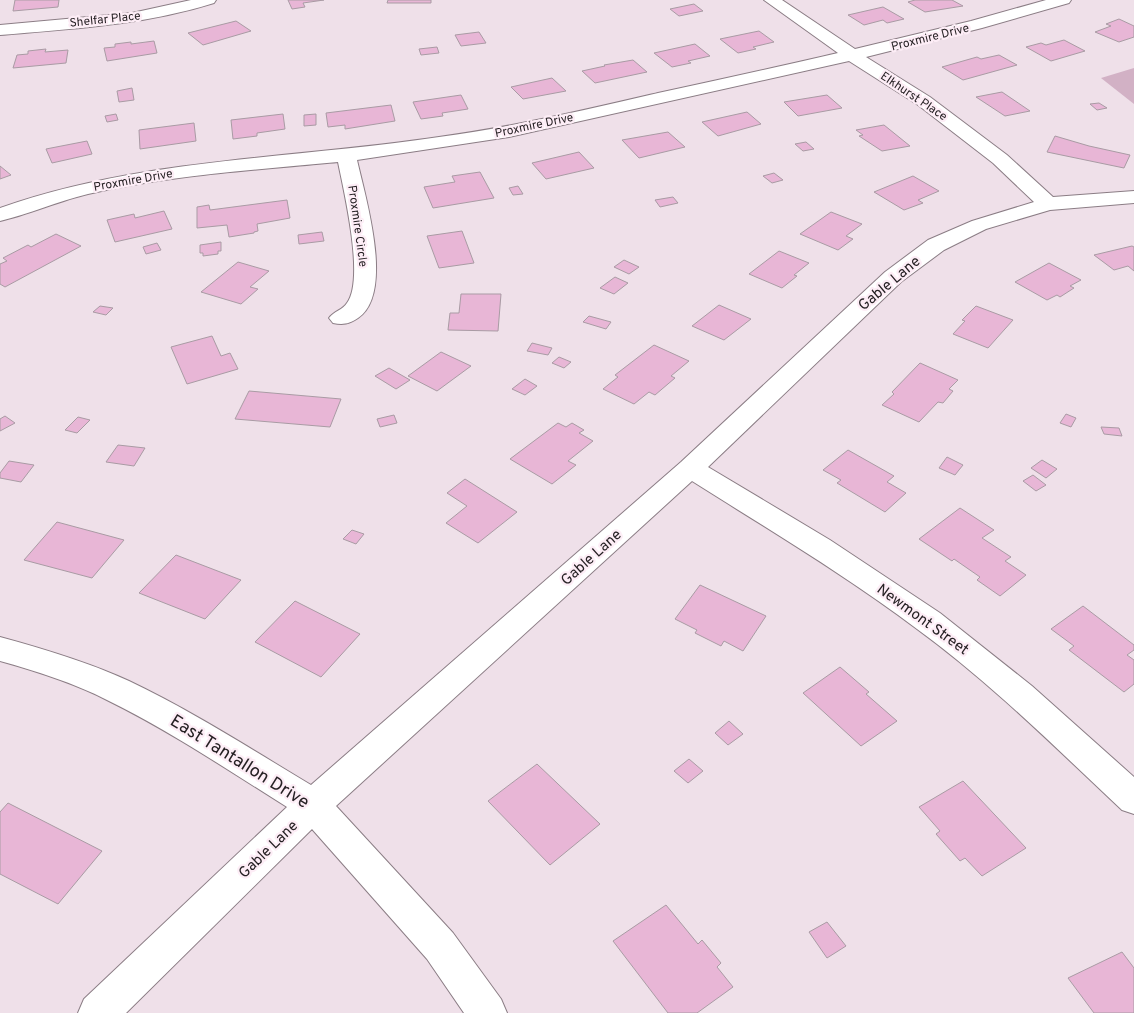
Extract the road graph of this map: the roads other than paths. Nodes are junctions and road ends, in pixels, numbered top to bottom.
1 (208, 0) edge
2 (772, 0) edge
3 (1063, 0) edge
4 (0, 30) edge
5 (853, 56) junction
6 (348, 156) junction
7 (1134, 197) edge
8 (1048, 204) junction
9 (0, 214) edge
10 (341, 318) dead end
11 (690, 468) junction
12 (0, 648) edge
13 (1134, 799) edge
14 (313, 805) junction
15 (98, 1013) edge
16 (487, 1013) edge

1 - 4 street, Shelfar Place
2 - 5 street, Elkhurst Place
3 - 5 street, Proxmire Drive
5 - 6 street, Proxmire Drive
5 - 8 street, Elkhurst Place
6 - 9 street, Proxmire Drive
6 - 10 street, Proxmire Circle
7 - 8 street, Gable Lane
8 - 11 street, Gable Lane
11 - 13 street, Newmont Street
11 - 14 street, Gable Lane
12 - 14 street, East Tantallon Drive
14 - 15 street, Gable Lane
14 - 16 street, East Tantallon Drive

